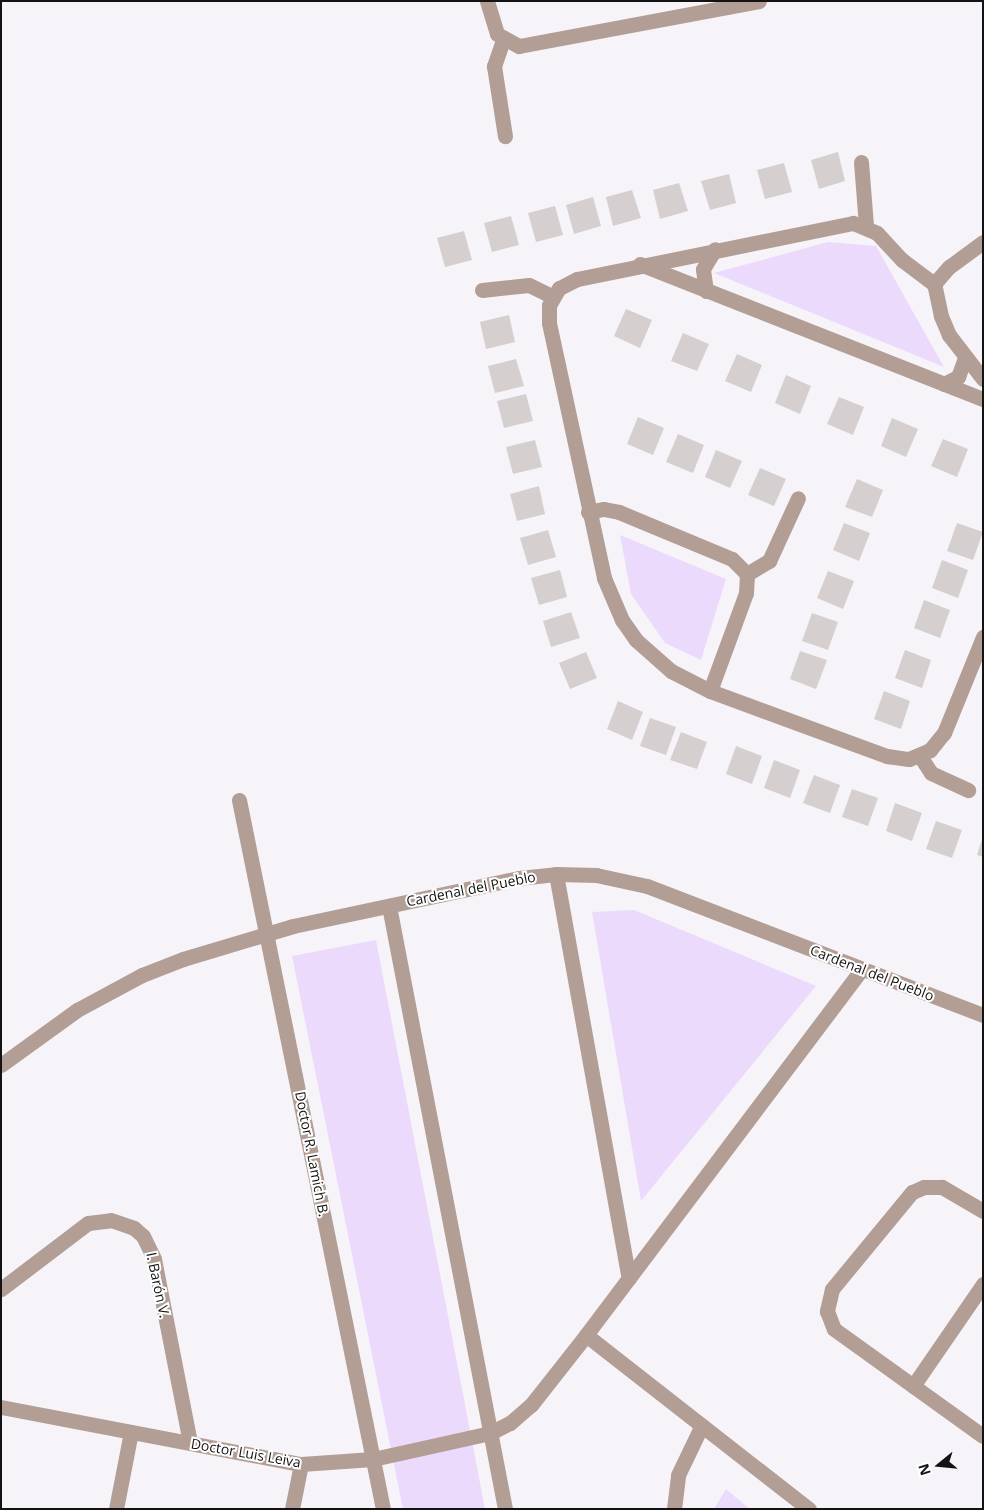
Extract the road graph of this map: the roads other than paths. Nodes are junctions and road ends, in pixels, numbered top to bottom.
1 (487, 1) edge
2 (758, 1) edge
3 (504, 40) junction
4 (505, 136) dead end
5 (861, 162) dead end
6 (866, 226) junction
7 (983, 242) edge
8 (715, 249) junction
9 (640, 264) junction
10 (934, 284) junction
11 (482, 290) dead end
12 (706, 291) junction
13 (552, 296) junction
14 (966, 358) junction
15 (983, 379) edge
16 (944, 384) junction
17 (983, 398) edge
18 (798, 498) dead end
19 (588, 512) junction
20 (747, 574) junction
21 (983, 637) edge
22 (710, 691) junction
23 (920, 756) junction
24 (968, 790) dead end
25 (239, 800) dead end
26 (556, 874) junction
27 (389, 906) junction
28 (268, 935) junction
29 (862, 969) junction
30 (983, 1015) edge
31 (1, 1065) edge
32 (983, 1211) edge
33 (629, 1278) junction
34 (983, 1284) edge
35 (1, 1289) edge
36 (586, 1335) junction
37 (913, 1386) junction
38 (1, 1407) edge
39 (702, 1426) junction
40 (131, 1432) junction
41 (490, 1433) junction
42 (983, 1436) edge
43 (190, 1443) junction
44 (373, 1459) junction
45 (301, 1464) junction
46 (116, 1509) edge
47 (292, 1509) edge
48 (383, 1509) edge
49 (505, 1509) edge
50 (674, 1509) edge
51 (809, 1509) edge

1 - 3 street
2 - 3 street
3 - 4 street
5 - 6 street
6 - 8 street
6 - 10 street
7 - 10 street
8 - 9 street
8 - 12 street
9 - 12 street
9 - 13 street
10 - 14 street
11 - 13 street
12 - 16 street
13 - 19 street
14 - 15 street
14 - 16 street
16 - 17 street
18 - 20 street
19 - 20 street
19 - 22 street
20 - 22 street
21 - 23 street
22 - 23 street
23 - 24 street
25 - 28 street, Doctor R. Lamich B.
26 - 27 street, Cardenal del Pueblo
26 - 29 street, Cardenal del Pueblo
26 - 33 street
27 - 28 street, Cardenal del Pueblo
27 - 41 street
28 - 31 street, Cardenal del Pueblo
28 - 44 street, Doctor R. Lamich B.
29 - 30 street, Cardenal del Pueblo
29 - 33 street, Doctor Luis Leiva
32 - 37 street
33 - 36 street, Doctor Luis Leiva
34 - 37 street
35 - 43 street, I. Barón V.
36 - 39 street
36 - 41 street, Doctor Luis Leiva
37 - 42 street
38 - 40 street, Doctor Luis Leiva
39 - 50 street
39 - 51 street
40 - 43 street, Doctor Luis Leiva
40 - 46 street
41 - 44 street, Doctor Luis Leiva
41 - 49 street
43 - 45 street, Doctor Luis Leiva
44 - 45 street, Doctor Luis Leiva
44 - 48 street, Doctor R. Lamich B.
45 - 47 street

